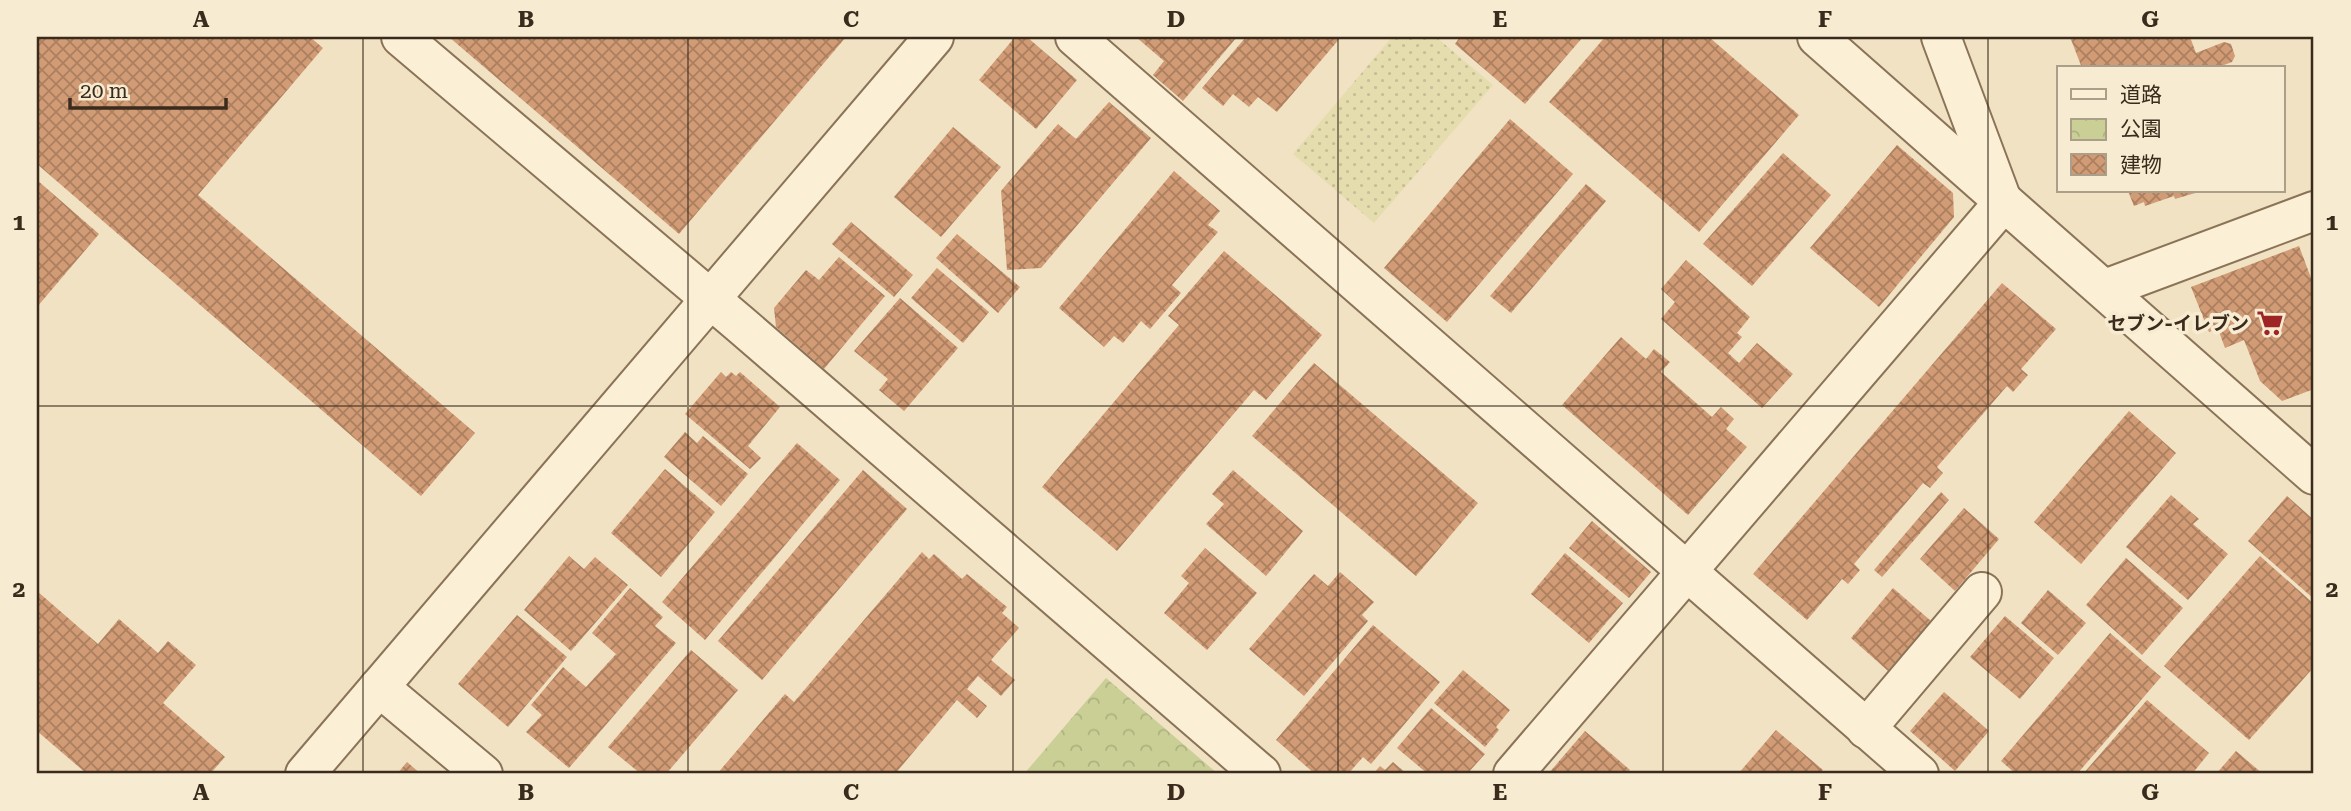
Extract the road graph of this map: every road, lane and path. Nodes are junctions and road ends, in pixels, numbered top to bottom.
1 (401, 37) edge
2 (934, 37) edge
3 (1075, 37) edge
4 (1817, 37) edge
5 (1941, 37) edge
6 (2003, 203) junction
7 (2314, 211) edge
8 (2105, 289) junction
9 (710, 300) junction
10 (2314, 475) edge
11 (1686, 573) junction
12 (1982, 592) dead end
13 (379, 687) junction
14 (1866, 729) junction
15 (305, 774) edge
16 (483, 774) edge
17 (1261, 774) edge
18 (1513, 774) edge
19 (1919, 774) edge

1 - 9 street
2 - 9 street
3 - 11 street
4 - 6 street
5 - 6 street
6 - 8 street
6 - 11 street
7 - 8 street
8 - 10 street
9 - 13 street
9 - 17 street
11 - 14 street
11 - 18 street
12 - 14 street
13 - 15 street
13 - 16 street
14 - 19 street

